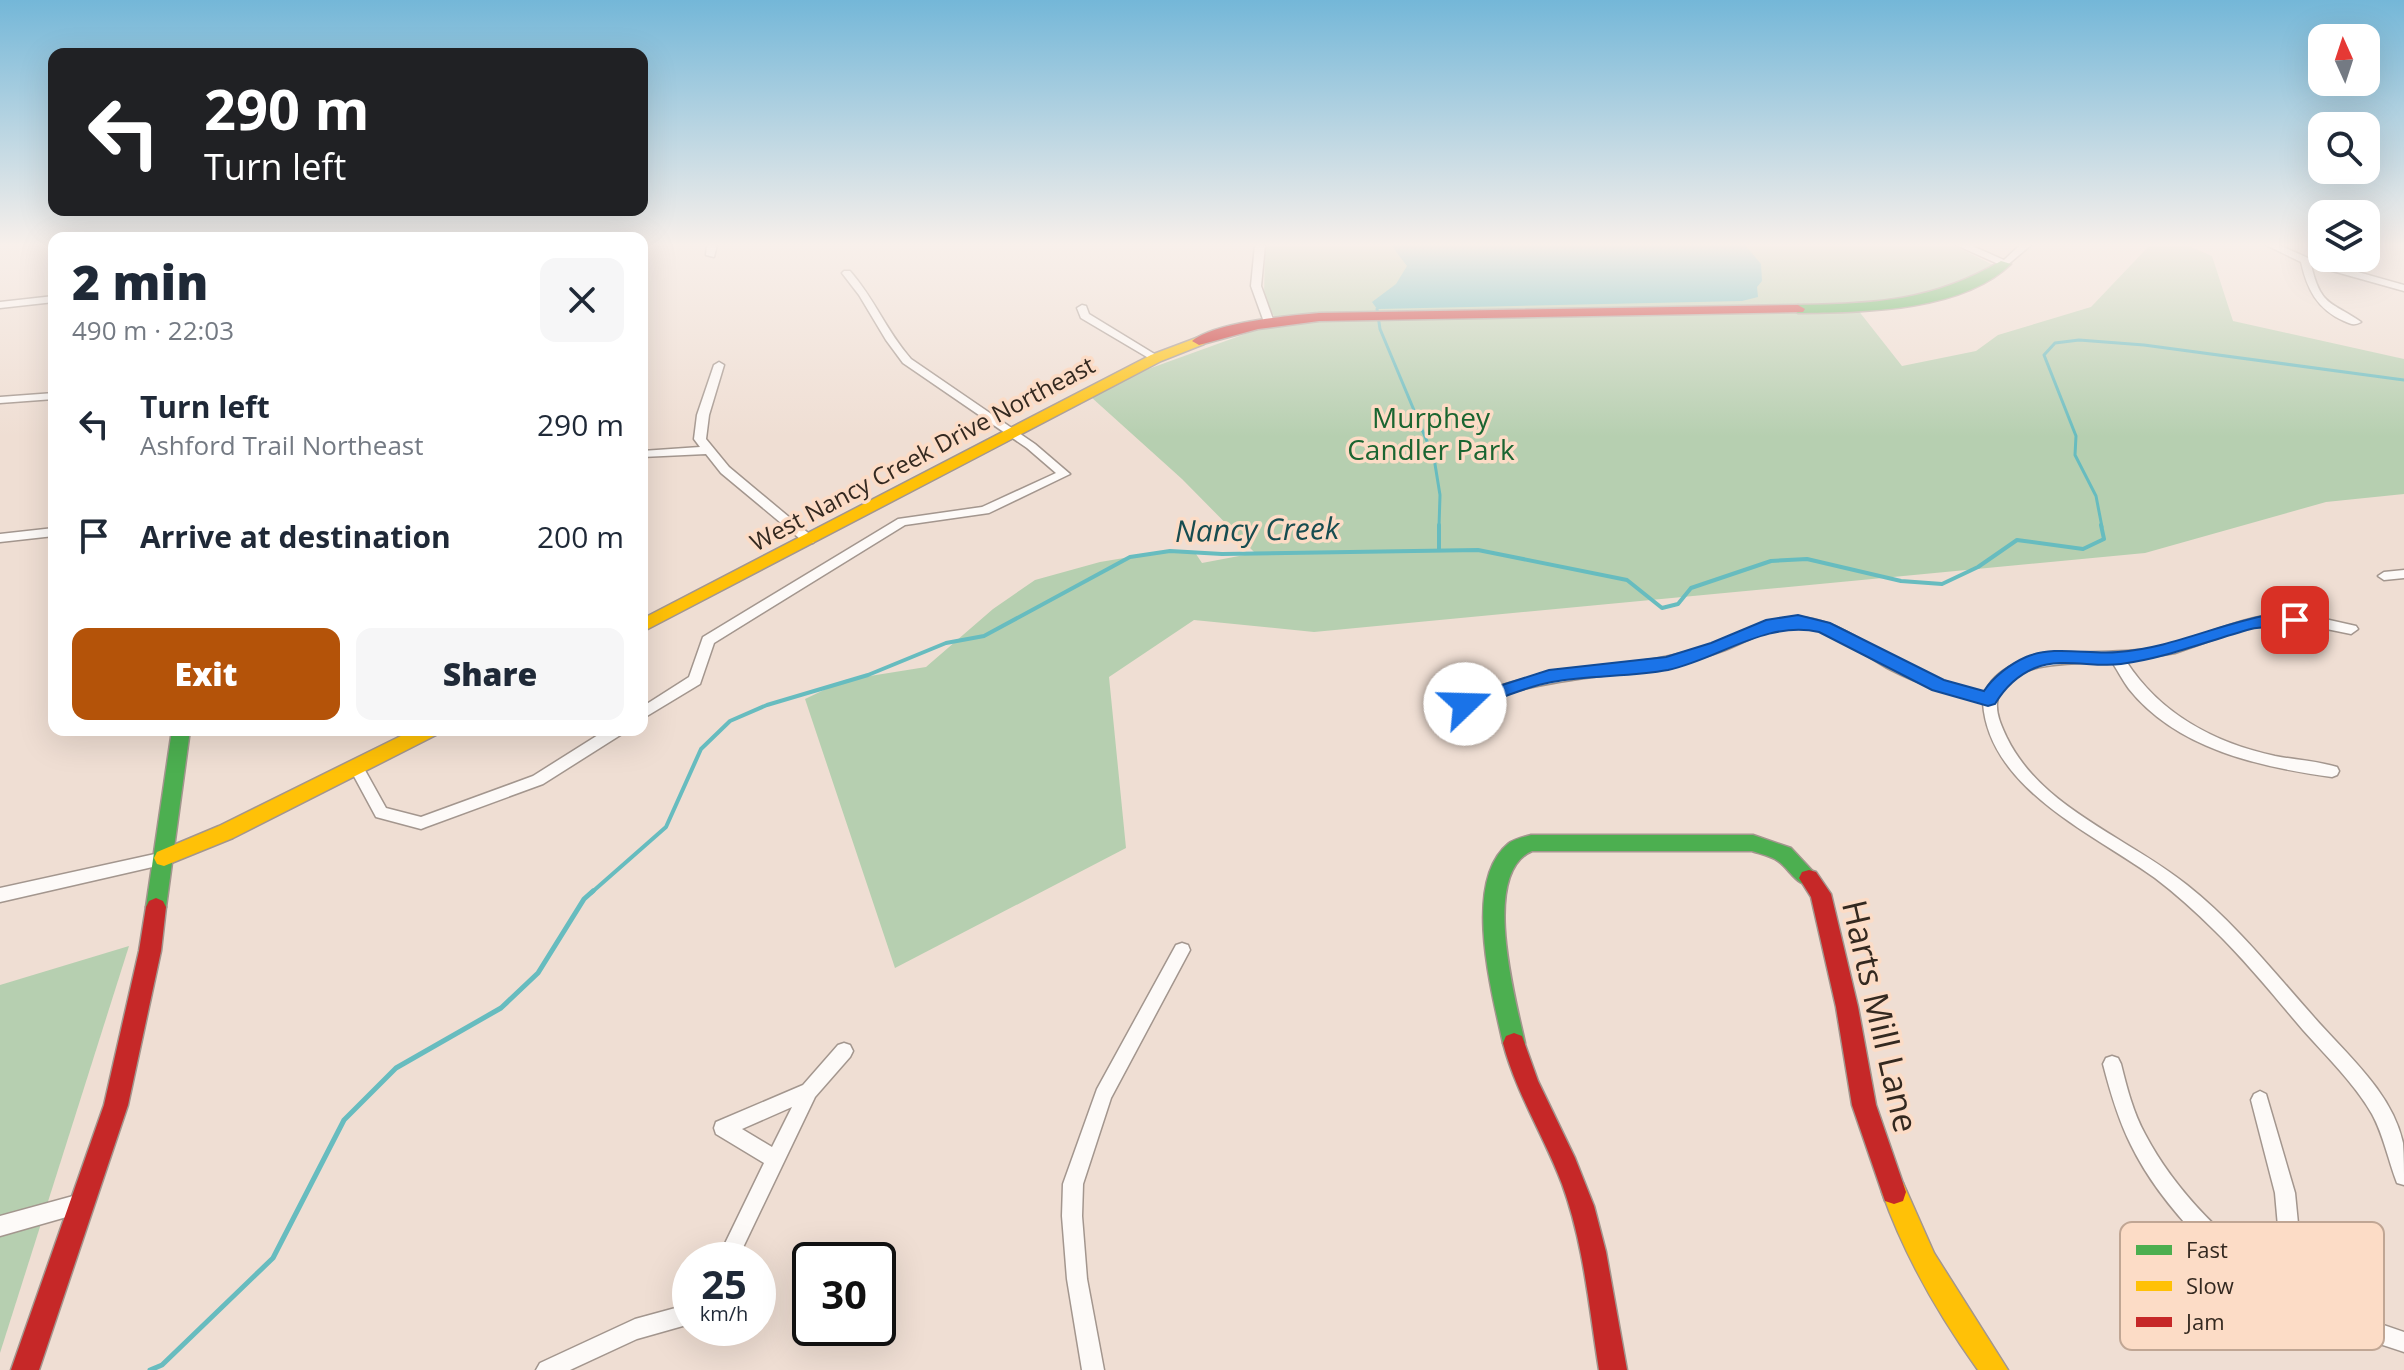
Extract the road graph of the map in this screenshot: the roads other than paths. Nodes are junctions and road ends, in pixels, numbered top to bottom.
1 (1082, 308) dead end
2 (874, 309) edge
3 (1264, 309) edge
4 (1808, 309) edge
5 (2329, 309) edge
6 (1269, 322) junction
7 (2356, 322) dead end
8 (1156, 358) junction
9 (719, 365) dead end
10 (48, 396) edge
11 (0, 400) edge
12 (1011, 432) junction
13 (710, 450) junction
14 (648, 454) edge
15 (48, 533) edge
16 (0, 538) edge
17 (809, 540) junction
18 (2404, 574) edge
19 (2384, 576) dead end
20 (648, 623) edge
21 (2351, 629) dead end
22 (2117, 659) junction
23 (1988, 699) junction
24 (1465, 704) dead end
25 (648, 710) edge
26 (180, 736) edge
27 (417, 736) edge
28 (608, 736) edge
29 (356, 767) junction
30 (2332, 771) dead end
31 (164, 858) junction
32 (0, 895) edge
33 (1182, 950) dead end
34 (844, 1051) dead end
35 (2112, 1064) dead end
36 (809, 1091) junction
37 (2260, 1100) dead end
38 (776, 1160) junction
39 (2404, 1176) edge
40 (84, 1203) junction
41 (2200, 1222) edge
42 (2288, 1222) edge
43 (0, 1226) edge
44 (736, 1242) edge
45 (672, 1319) edge
46 (2384, 1334) edge
47 (2404, 1342) edge
48 (25, 1370) edge
49 (547, 1370) edge
50 (1093, 1370) edge
51 (1613, 1370) edge
52 (1994, 1370) edge

1 - 8 street
2 - 12 street
3 - 6 street
4 - 6 street, West Nancy Creek Drive Northeast
5 - 7 street
6 - 8 street, West Nancy Creek Drive Northeast
8 - 12 street, West Nancy Creek Drive Northeast
9 - 13 street
10 - 11 street
12 - 17 street, West Nancy Creek Drive Northeast
12 - 25 street
13 - 14 street
13 - 17 street
15 - 16 street
17 - 20 street, West Nancy Creek Drive Northeast
18 - 19 street
21 - 22 street
22 - 23 street
22 - 30 street
23 - 24 street
23 - 39 street
26 - 31 street
27 - 29 street
28 - 29 street
29 - 31 street
31 - 32 street
31 - 40 street
33 - 50 street
34 - 36 street
35 - 41 street
36 - 38 street
36 - 38 street
37 - 42 street
38 - 44 street
40 - 43 street
40 - 48 street
45 - 49 street
46 - 47 street
51 - 52 street, Harts Mill Lane

